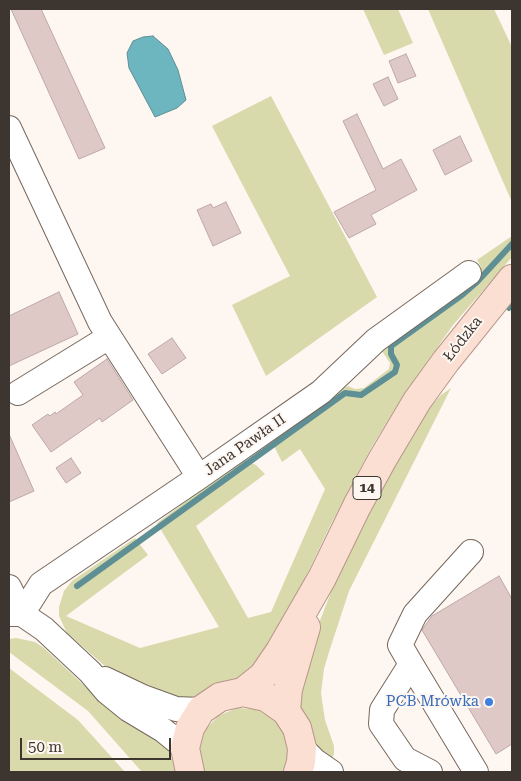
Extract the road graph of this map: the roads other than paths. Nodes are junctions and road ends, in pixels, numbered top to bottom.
1 (9, 128) edge
2 (469, 273) dead end
3 (512, 279) edge
4 (109, 337) junction
5 (18, 393) dead end
6 (199, 477) junction
7 (471, 552) dead end
8 (322, 578) junction
9 (9, 587) edge
10 (15, 614) edge
11 (411, 664) junction
12 (90, 672) junction
13 (243, 692) junction
14 (201, 710) junction
15 (286, 710) junction
16 (187, 760) edge
17 (300, 760) edge
18 (331, 772) edge
19 (430, 772) edge
20 (476, 772) edge

1 - 4 street
2 - 6 street, Jana Pawła II
3 - 8 main road, Łódzka / 14
4 - 5 street
4 - 6 street
6 - 10 street, Jana Pawła II
7 - 11 street
8 - 13 main road, 14
8 - 15 main road, 14
9 - 10 street
10 - 12 street
11 - 19 street
11 - 20 street
12 - 14 street
12 - 16 street
13 - 14 main road, 14
13 - 15 main road, 14
14 - 16 main road, 14
15 - 17 main road, 14
17 - 18 street

